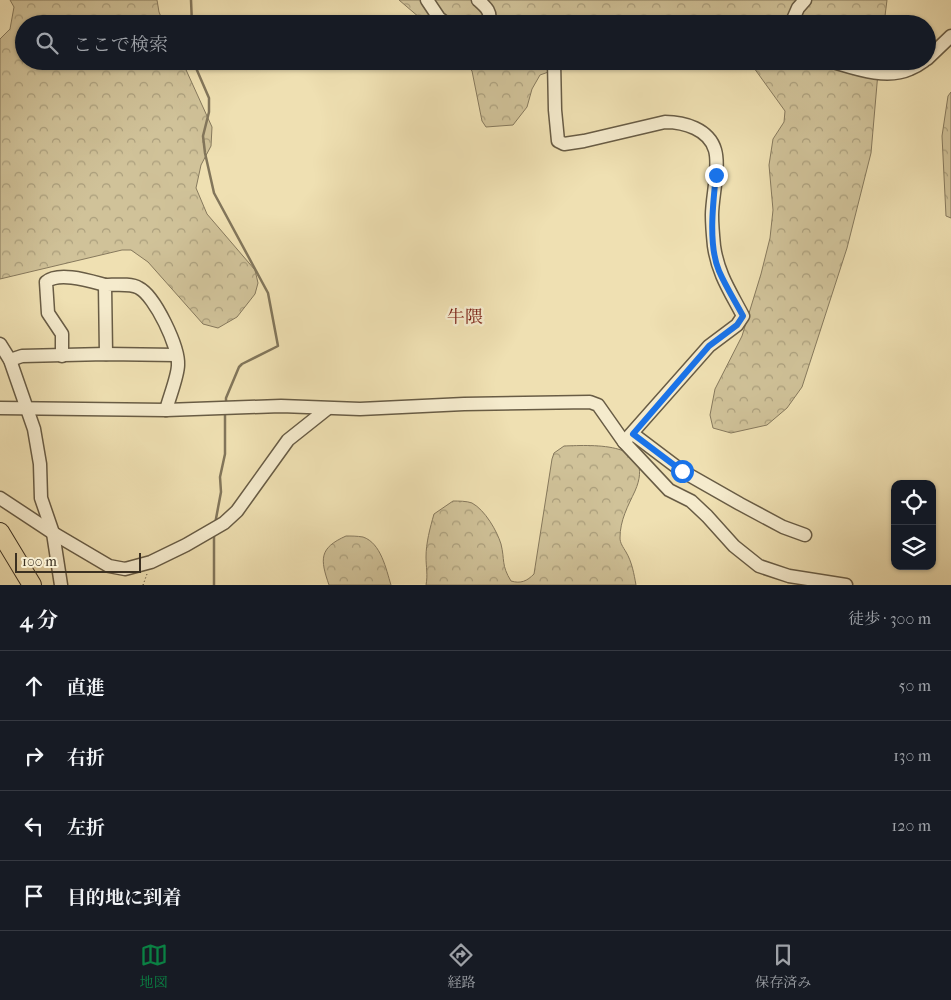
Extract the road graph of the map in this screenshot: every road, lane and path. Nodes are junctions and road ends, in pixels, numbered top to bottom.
1 (427, 0) edge
2 (478, 0) edge
3 (805, 0) edge
4 (437, 15) edge
5 (489, 15) edge
6 (795, 15) edge
7 (951, 36) edge
8 (936, 50) edge
9 (554, 70) edge
10 (861, 70) edge
11 (909, 70) edge
12 (105, 284) junction
13 (0, 344) edge
14 (106, 354) junction
15 (62, 356) junction
16 (176, 356) junction
17 (10, 360) junction
18 (0, 408) edge
19 (26, 409) junction
20 (327, 409) junction
21 (166, 410) junction
22 (628, 438) junction
23 (0, 498) edge
24 (0, 532) edge
25 (52, 533) junction
26 (805, 535) dead end
27 (32, 585) edge
28 (61, 585) edge
29 (846, 585) edge

1 - 4 street
2 - 5 street
3 - 6 street
7 - 8 street
9 - 22 street
10 - 11 street
12 - 14 street
12 - 15 street
12 - 16 street
13 - 17 street
14 - 15 street
14 - 16 street
15 - 17 street
16 - 21 street
17 - 19 street
18 - 19 street
19 - 21 street
19 - 25 street
20 - 21 street
20 - 22 street
20 - 25 street
22 - 26 street
22 - 29 street
23 - 25 street
24 - 27 highway
25 - 28 street

